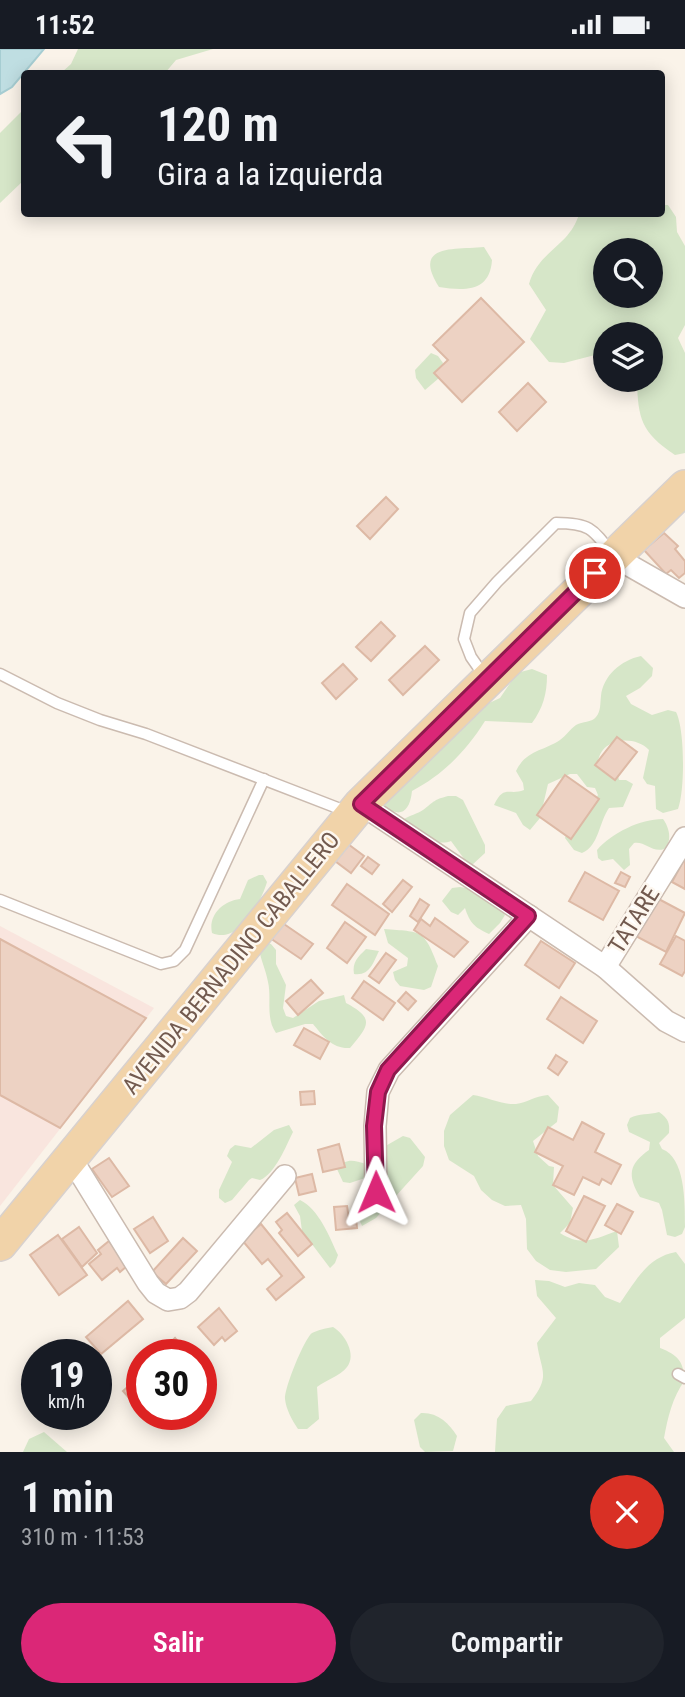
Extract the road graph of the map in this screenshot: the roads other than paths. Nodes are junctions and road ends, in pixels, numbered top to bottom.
1 (685, 487) edge
2 (613, 556) junction
3 (685, 597) edge
4 (0, 674) edge
5 (487, 680) junction
6 (264, 779) junction
7 (357, 809) junction
8 (685, 838) edge
9 (0, 900) edge
10 (528, 916) junction
11 (605, 967) junction
12 (685, 1031) edge
13 (71, 1158) junction
14 (285, 1176) dead end
15 (376, 1192) dead end
16 (0, 1244) edge

1 - 2 main road, AVENIDA BERNADINO CABALLERO
2 - 3 street
2 - 5 main road, AVENIDA BERNADINO CABALLERO
2 - 5 lane
4 - 6 lane
5 - 7 main road, AVENIDA BERNADINO CABALLERO
6 - 7 lane
6 - 9 lane
7 - 10 street
7 - 13 main road, AVENIDA BERNADINO CABALLERO
8 - 11 street, TATARE
10 - 11 street
10 - 15 street
11 - 12 street
13 - 14 street
13 - 16 main road, AVENIDA BERNADINO CABALLERO

